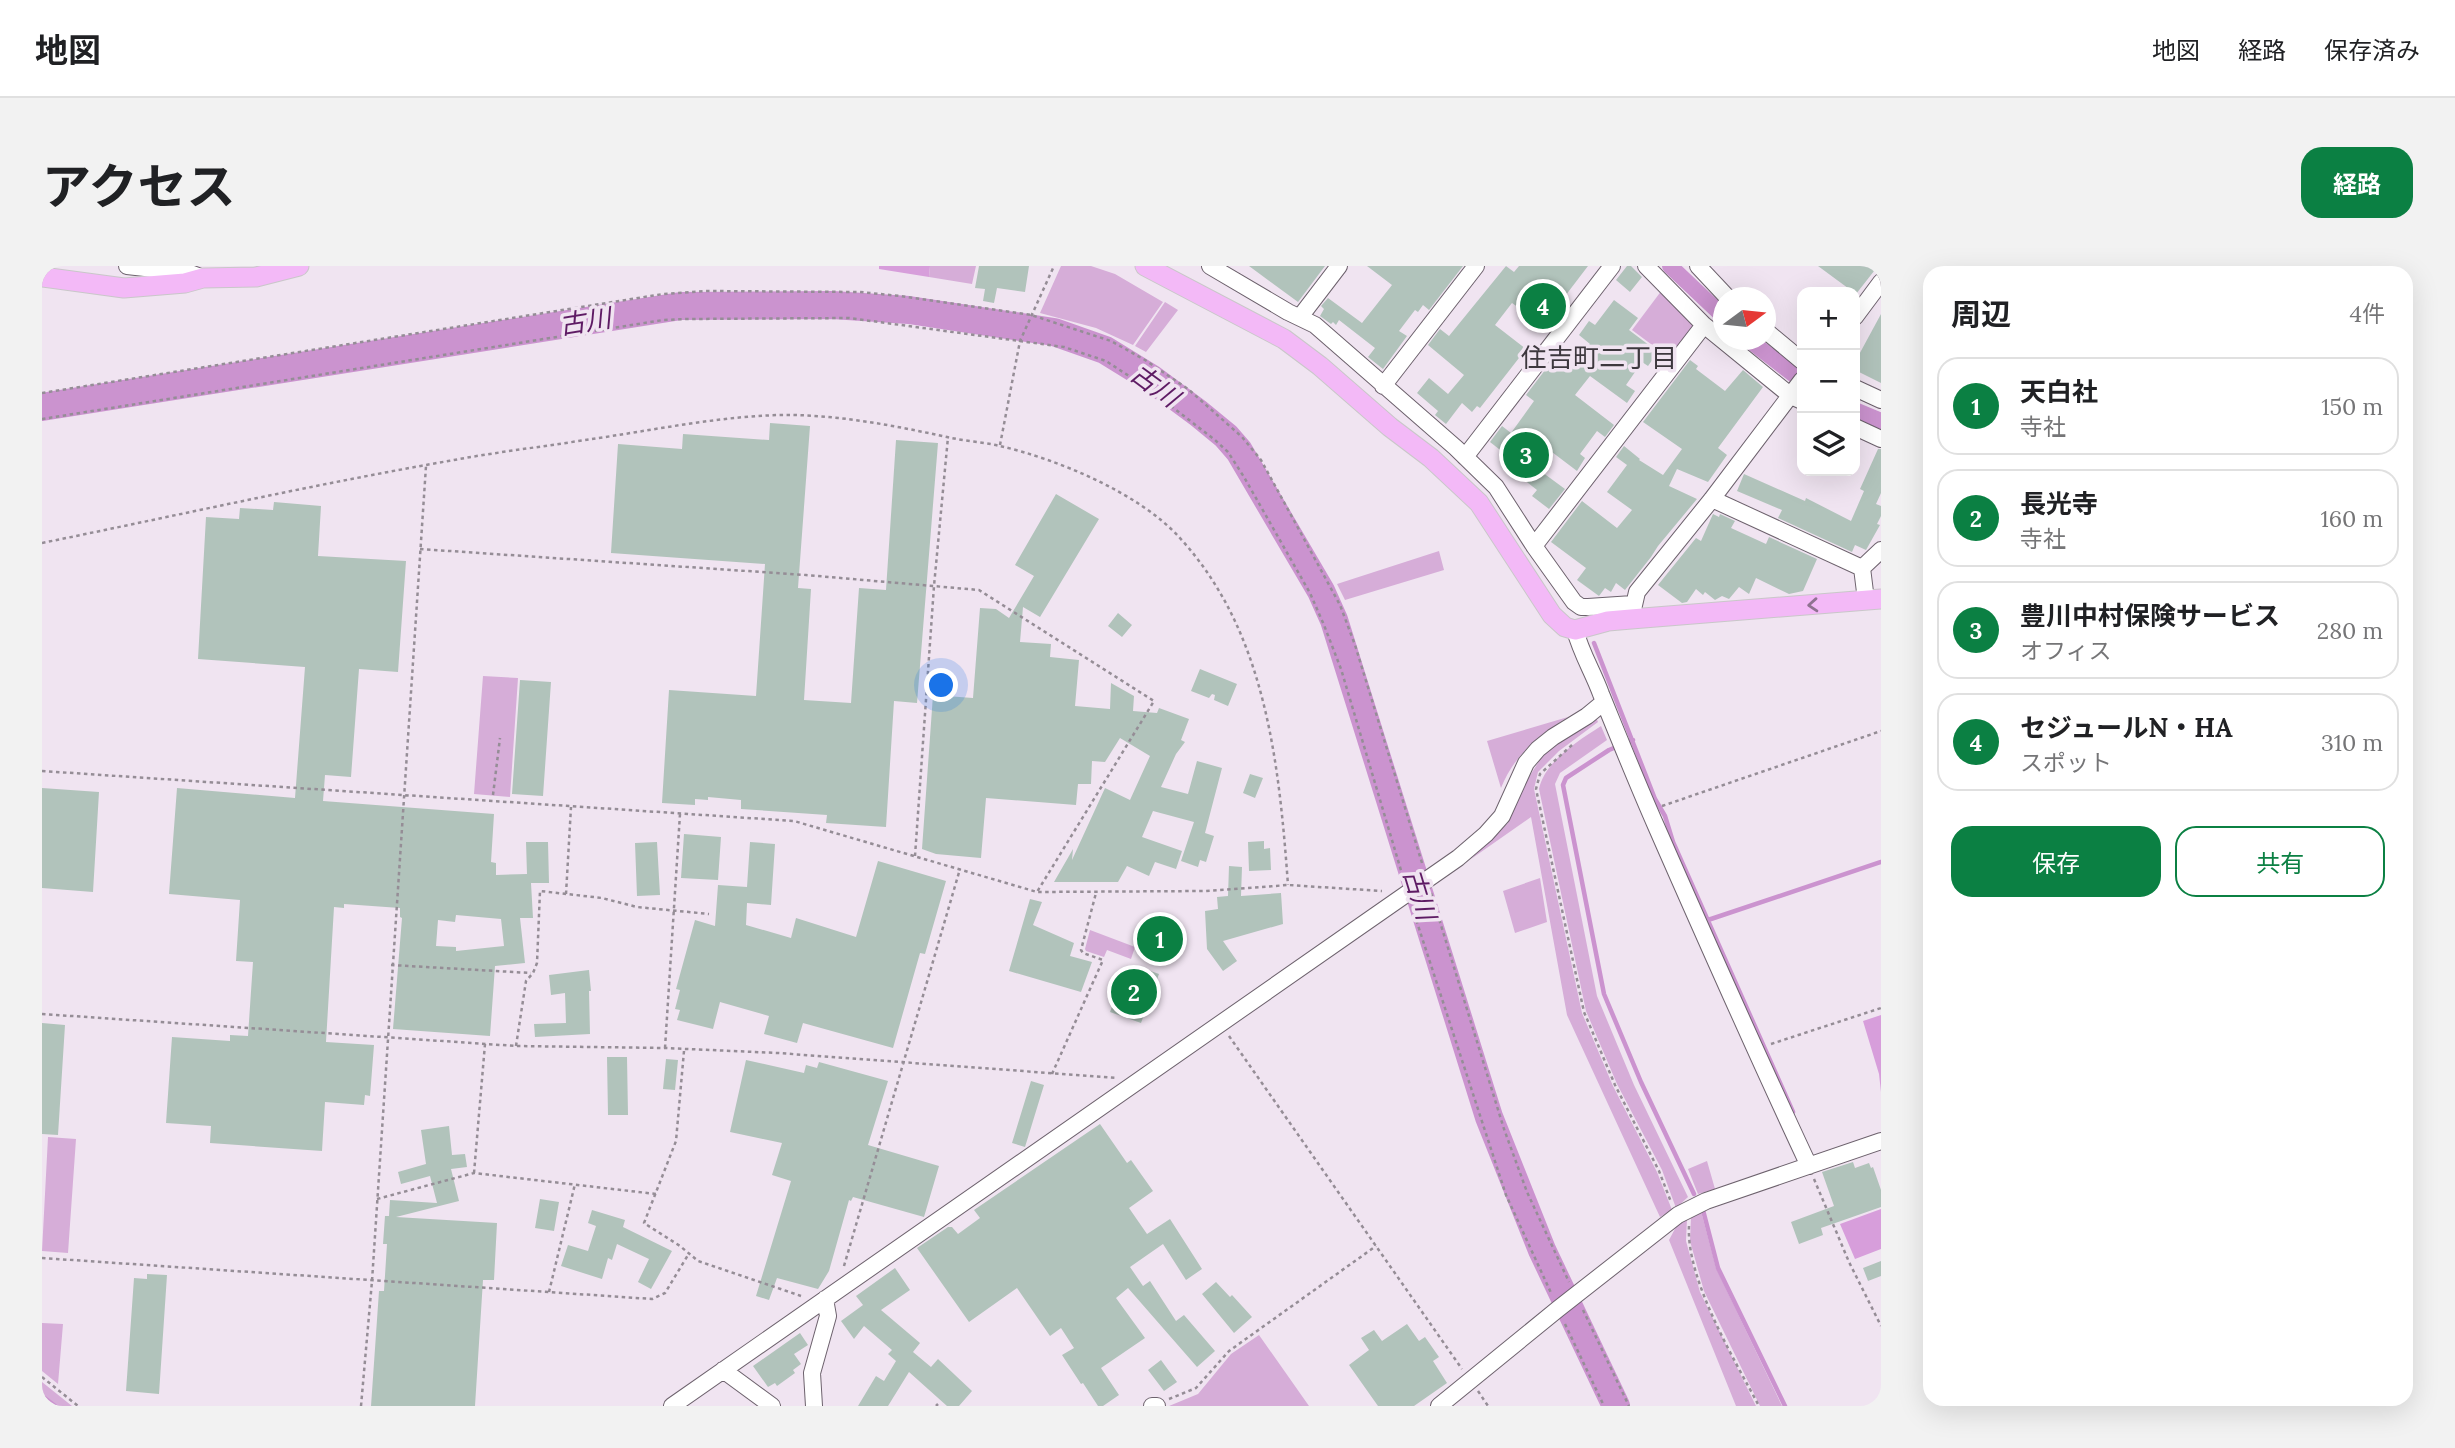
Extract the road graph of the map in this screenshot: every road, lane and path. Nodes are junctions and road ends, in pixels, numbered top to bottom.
1 (127, 266) edge
2 (299, 266) edge
3 (1054, 266) edge
4 (1145, 266) edge
5 (1210, 266) edge
6 (1339, 266) edge
7 (1476, 266) edge
8 (1612, 266) edge
9 (1646, 266) edge
10 (1698, 266) edge
11 (42, 277) edge
12 (203, 278) junction
13 (1881, 282) edge
14 (1718, 287) edge
15 (1860, 310) edge
16 (1031, 315) junction
17 (1300, 317) junction
18 (1704, 325) junction
19 (1776, 339) edge
20 (1020, 341) junction
21 (1797, 357) edge
22 (1383, 386) junction
23 (1860, 390) edge
24 (1797, 391) edge
25 (42, 393) edge
26 (1797, 393) edge
27 (1881, 400) edge
28 (42, 419) edge
29 (1860, 429) edge
30 (948, 437) junction
31 (1881, 439) edge
32 (1000, 445) junction
33 (1465, 457) junction
34 (426, 466) junction
35 (1712, 499) junction
36 (42, 543) edge
37 (1534, 546) junction
38 (420, 549) junction
39 (1881, 550) edge
40 (1862, 568) junction
41 (934, 586) junction
42 (1873, 600) edge
43 (1632, 611) junction
44 (1575, 630) junction
45 (1604, 702) junction
46 (1881, 731) edge
47 (500, 738) dead end
48 (1579, 739) dead end
49 (42, 771) edge
50 (493, 795) dead end
51 (403, 796) junction
52 (1664, 805) dead end
53 (571, 807) junction
54 (680, 814) junction
55 (915, 856) junction
56 (960, 869) junction
57 (1426, 880) junction
58 (1288, 886) junction
59 (1037, 892) junction
60 (1096, 893) junction
61 (566, 894) junction
62 (1405, 895) junction
63 (675, 911) junction
64 (709, 914) dead end
65 (391, 965) junction
66 (533, 973) junction
67 (1881, 1008) edge
68 (42, 1014) edge
69 (1221, 1024) junction
70 (387, 1037) junction
71 (485, 1044) junction
72 (1767, 1045) dead end
73 (516, 1046) junction
74 (666, 1048) junction
75 (684, 1050) junction
76 (903, 1064) junction
77 (1052, 1074) junction
78 (1137, 1082) junction
79 (1881, 1140) edge
80 (1809, 1166) junction
81 (474, 1173) junction
82 (575, 1184) junction
83 (657, 1194) junction
84 (377, 1199) junction
85 (1676, 1212) junction
86 (1376, 1246) junction
87 (688, 1255) junction
88 (42, 1258) edge
89 (844, 1266) dead end
90 (372, 1281) junction
91 (549, 1292) junction
92 (825, 1299) junction
93 (1567, 1302) junction
94 (1881, 1326) edge
95 (723, 1370) junction
96 (42, 1377) edge
97 (1470, 1380) junction
98 (78, 1406) edge
99 (361, 1406) edge
100 (672, 1406) edge
101 (772, 1406) edge
102 (814, 1406) edge
103 (1155, 1406) edge
104 (1439, 1406) edge
105 (1488, 1406) edge
106 (1604, 1406) edge
107 (1629, 1406) edge
108 (1759, 1406) edge

1 - 12 street
2 - 12 main road
3 - 16 path
4 - 44 main road
5 - 17 street
6 - 17 street
7 - 22 street
8 - 33 street
9 - 18 street
10 - 14 street
11 - 12 main road
13 - 15 street
16 - 20 path
16 - 25 path
16 - 57 path
17 - 22 street
18 - 24 street
18 - 37 street
19 - 21 street
20 - 28 path
20 - 32 path
20 - 62 path
22 - 33 street
23 - 27 street
26 - 35 street
29 - 31 street
30 - 32 path
30 - 34 path
30 - 41 path
32 - 58 path
33 - 37 street
34 - 36 path
34 - 38 path
35 - 40 street
35 - 43 street
37 - 43 street
38 - 41 path
38 - 51 path
39 - 40 street
40 - 42 street
41 - 55 path
41 - 59 path
42 -> 43 main road
43 - 44 main road
44 - 45 street
45 - 57 street
45 - 80 street
46 - 52 path
47 - 50 path
48 - 85 path
49 - 51 path
51 - 53 path
51 - 65 path
53 - 54 path
53 - 61 path
54 - 55 path
54 - 63 path
55 - 56 path
56 - 59 path
56 - 76 path
57 - 62 street
57 - 93 path
58 - 60 path
58 - 62 path
59 - 60 path
60 - 77 path
61 - 63 path
61 - 66 path
62 - 69 street
62 - 93 path
63 - 64 path
63 - 74 path
65 - 66 path
65 - 70 path
66 - 73 path
67 - 72 path
68 - 70 path
69 - 78 street
69 - 86 path
70 - 71 path
70 - 84 path
71 - 73 path
71 - 81 path
73 - 74 path
74 - 75 path
75 - 76 path
75 - 83 path
76 - 77 path
76 - 89 path
77 - 78 path
78 - 92 street
79 - 80 street
80 - 85 street
80 - 94 path
81 - 82 path
81 - 84 path
82 - 83 path
82 - 91 path
83 - 87 path
84 - 90 path
85 - 93 street
85 - 108 path
86 - 97 path
86 - 103 path
87 - 91 path
87 - 92 path
88 - 90 path
90 - 91 path
90 - 99 path
92 - 95 street
92 - 102 street
93 - 97 street
93 - 106 path
93 - 107 path
95 - 100 street
95 - 101 street
96 - 98 path
97 - 104 street
97 - 105 path

